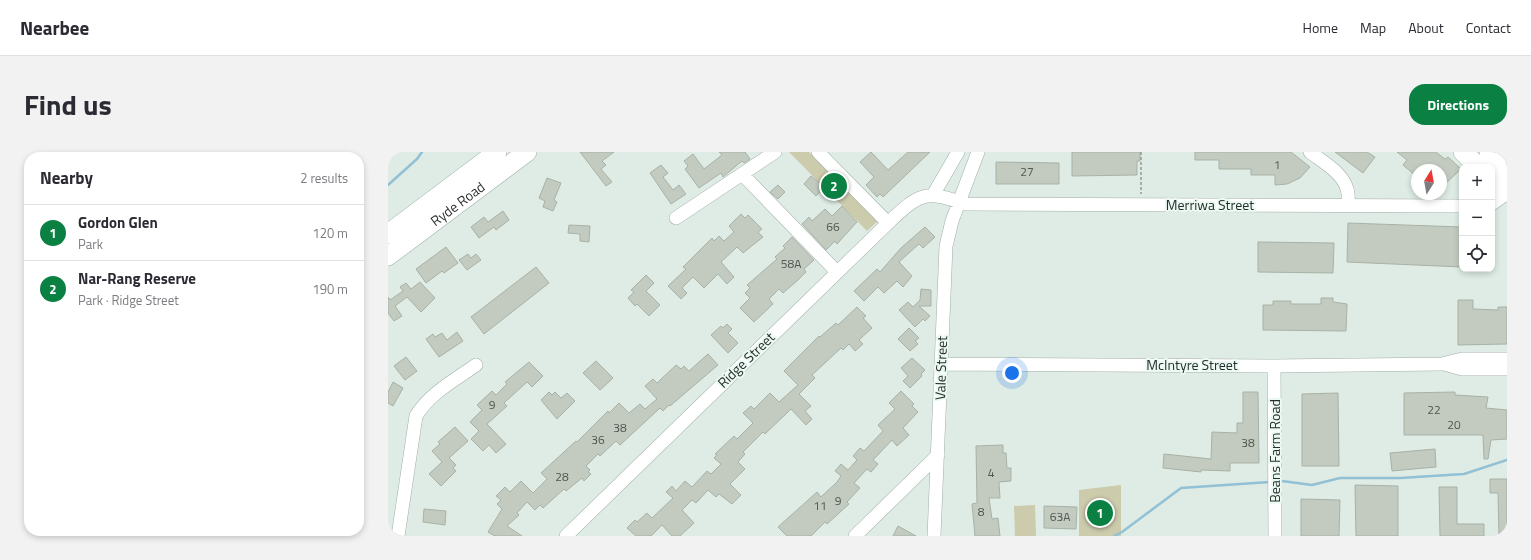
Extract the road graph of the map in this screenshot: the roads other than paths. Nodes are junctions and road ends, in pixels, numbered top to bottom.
1 (497, 152) edge
2 (527, 152) edge
3 (775, 152) edge
4 (818, 152) edge
5 (958, 152) edge
6 (978, 152) edge
7 (1310, 152) edge
8 (1463, 152) edge
9 (1489, 152) edge
10 (1476, 164) edge
11 (1507, 170) edge
12 (743, 175) junction
13 (1495, 182) edge
14 (1507, 193) edge
15 (933, 195) junction
16 (959, 202) junction
17 (1495, 202) edge
18 (1348, 205) junction
19 (1459, 206) edge
20 (676, 218) dead end
21 (888, 223) junction
22 (388, 234) edge
23 (388, 256) edge
24 (837, 272) junction
25 (1507, 359) edge
26 (941, 364) junction
27 (1442, 364) junction
28 (476, 365) dead end
29 (1274, 366) junction
30 (1507, 369) edge
31 (938, 455) junction
32 (398, 536) edge
33 (566, 536) edge
34 (855, 536) edge
35 (934, 536) edge
36 (1275, 536) edge

1 - 22 highway, Ryde Road
2 - 23 highway, Ryde Road
3 - 12 street
4 - 21 street
5 - 15 street
6 - 16 street
7 - 18 street
8 - 10 highway
9 - 11 highway
12 - 20 street
12 - 24 street
13 - 14 highway
14 - 17 street
15 - 16 street, Ridge Street
15 - 21 street, Ridge Street
16 - 18 street, Merriwa Street
16 - 26 street, Vale Street
18 - 19 street, Merriwa Street
21 - 24 street, Ridge Street
24 - 33 street, Ridge Street
25 - 27 street, McIntyre Street
26 - 29 street, McIntyre Street
26 - 31 street, Vale Street
27 - 29 street, McIntyre Street
27 - 30 street, McIntyre Street
28 - 32 street
29 - 36 street, Beans Farm Road
31 - 34 street
31 - 35 street, Vale Street

